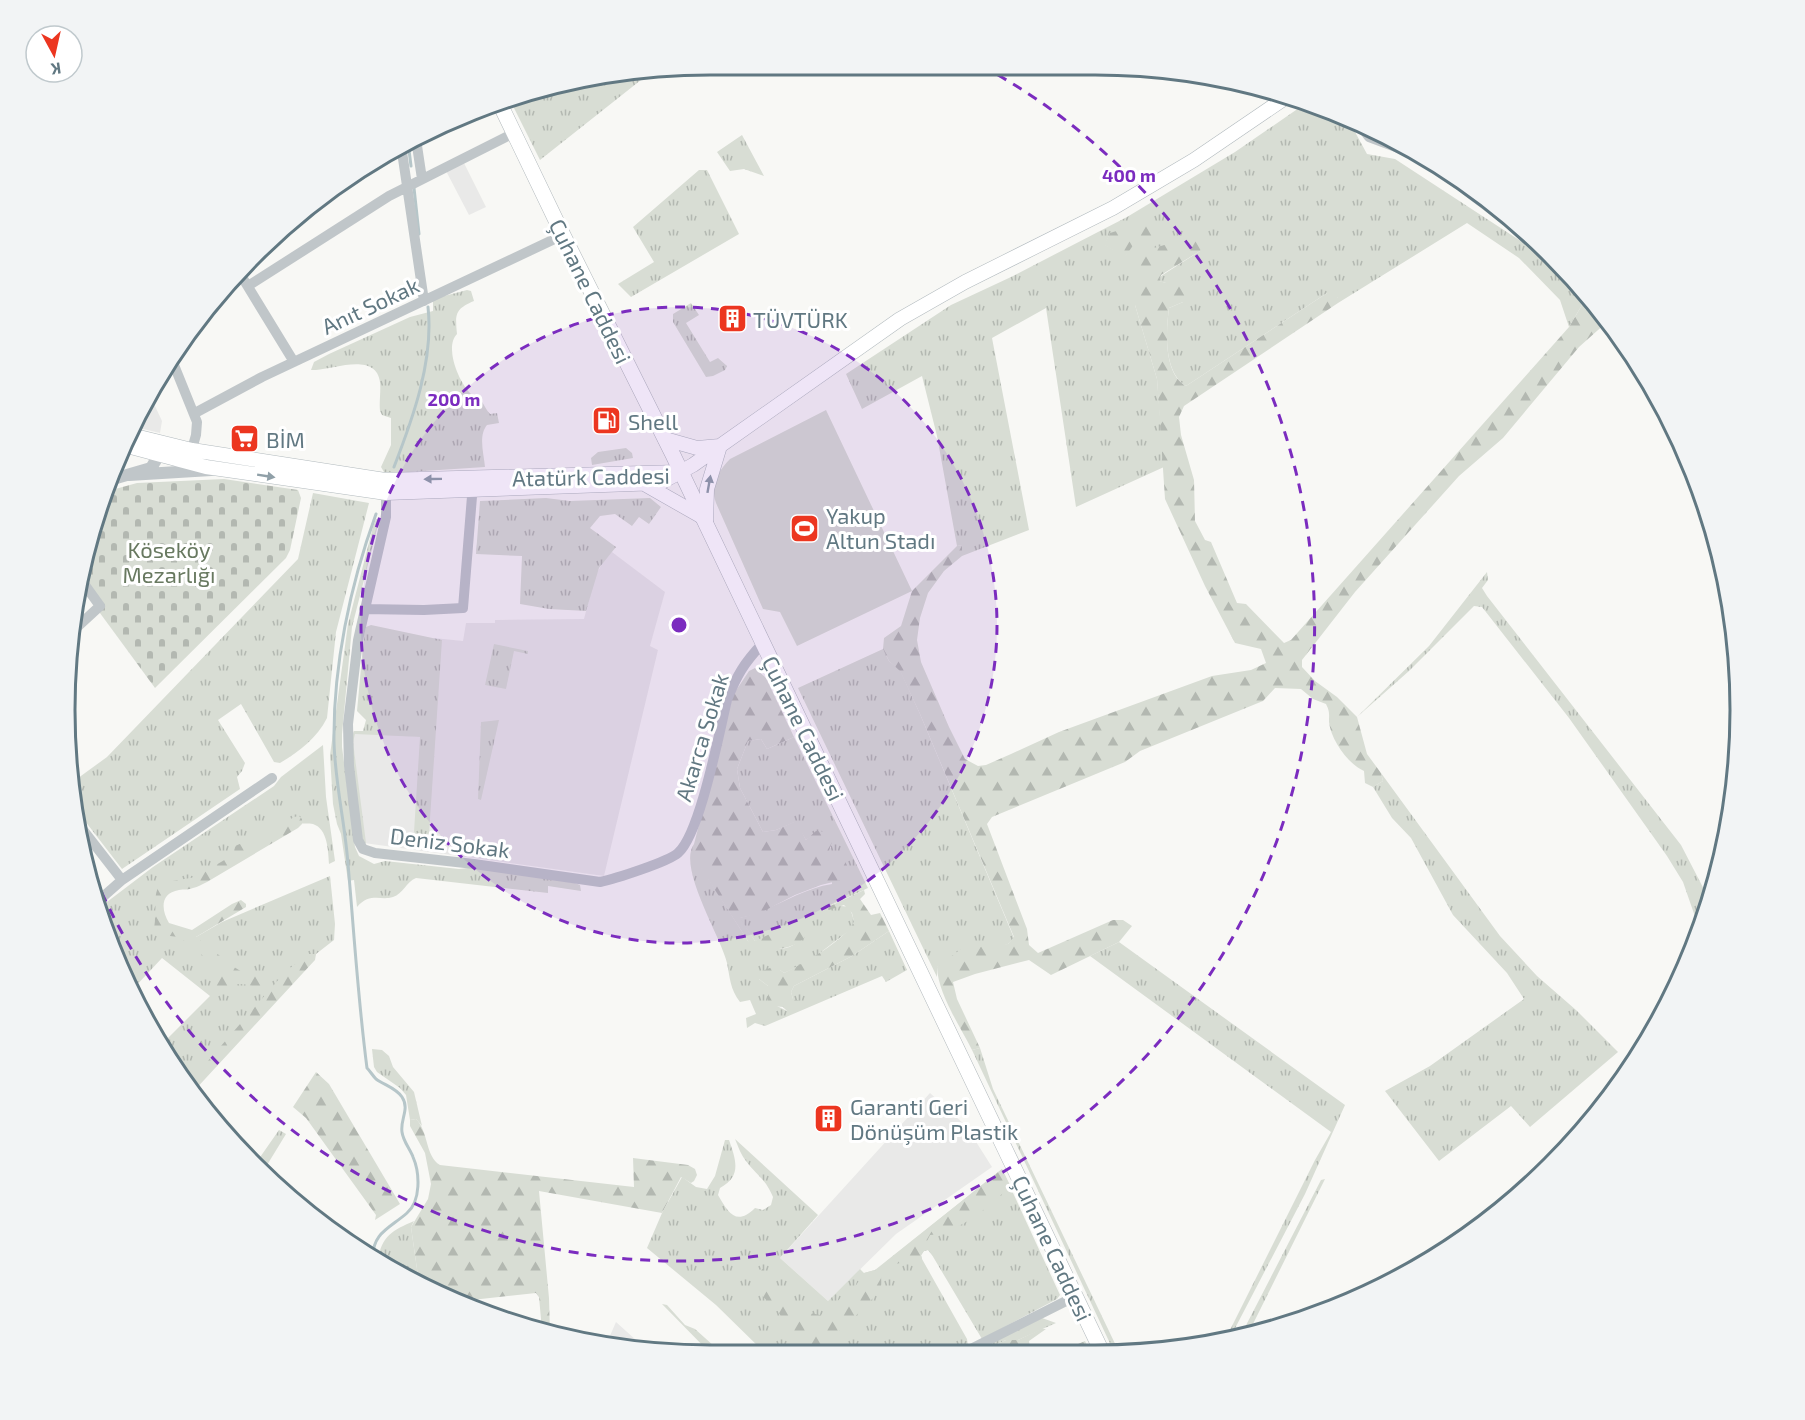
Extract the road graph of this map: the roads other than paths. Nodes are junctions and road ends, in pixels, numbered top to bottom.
1 (1278, 103) edge
2 (503, 110) edge
3 (514, 134) junction
4 (417, 146) edge
5 (403, 154) edge
6 (422, 179) junction
7 (408, 186) junction
8 (563, 235) junction
9 (244, 279) edge
10 (248, 286) junction
11 (424, 301) junction
12 (294, 362) junction
13 (175, 368) edge
14 (195, 413) junction
15 (136, 437) edge
16 (665, 439) junction
17 (132, 446) edge
18 (720, 446) junction
19 (159, 448) junction
20 (190, 456) junction
21 (224, 469) junction
22 (681, 472) junction
23 (129, 475) junction
24 (119, 477) edge
25 (473, 484) junction
26 (646, 485) junction
27 (386, 486) junction
28 (705, 521) junction
29 (87, 588) edge
30 (364, 609) junction
31 (81, 624) edge
32 (764, 643) junction
33 (272, 778) dead end
34 (87, 835) edge
35 (684, 848) joint
36 (122, 880) junction
37 (104, 896) edge
38 (1076, 1296) junction
39 (979, 1345) edge
40 (1099, 1345) edge

1 - 18 main road
2 - 3 main road, Çuhane Caddesi
3 - 6 street
3 - 8 main road, Çuhane Caddesi
4 - 6 street
5 - 7 street
6 - 7 street
7 - 10 street
7 - 11 street
8 - 11 street, Anıt Sokak
8 - 16 main road, Çuhane Caddesi
9 - 10 street
10 - 12 street
11 - 12 street, Anıt Sokak
12 - 14 street, Anıt Sokak
13 - 14 street
14 - 20 street
15 - 19 main road, Atatürk Caddesi
16 - 18 main road
16 - 22 main road, Çuhane Caddesi
17 - 19 main road, Atatürk Caddesi
18 - 22 main road
28 -> 18 main road
19 - 20 main road, Atatürk Caddesi
19 - 23 street
20 - 21 main road, Atatürk Caddesi
20 - 27 main road, Atatürk Caddesi
21 - 23 street
21 -> 27 main road, Atatürk Caddesi
22 - 25 main road, Atatürk Caddesi
22 - 26 main road, Atatürk Caddesi
22 - 28 main road, Çuhane Caddesi
23 - 24 street
25 - 26 main road, Atatürk Caddesi
25 - 27 main road, Atatürk Caddesi
25 - 30 street
26 - 28 main road
27 - 30 street, Deniz Sokak
28 - 32 main road, Çuhane Caddesi
29 - 31 street
30 - 35 street, Deniz Sokak
32 - 35 street, Akarca Sokak
32 - 38 main road, Çuhane Caddesi
33 - 36 street
34 - 36 street
36 - 37 street
38 - 39 street
38 - 40 main road, Çuhane Caddesi

